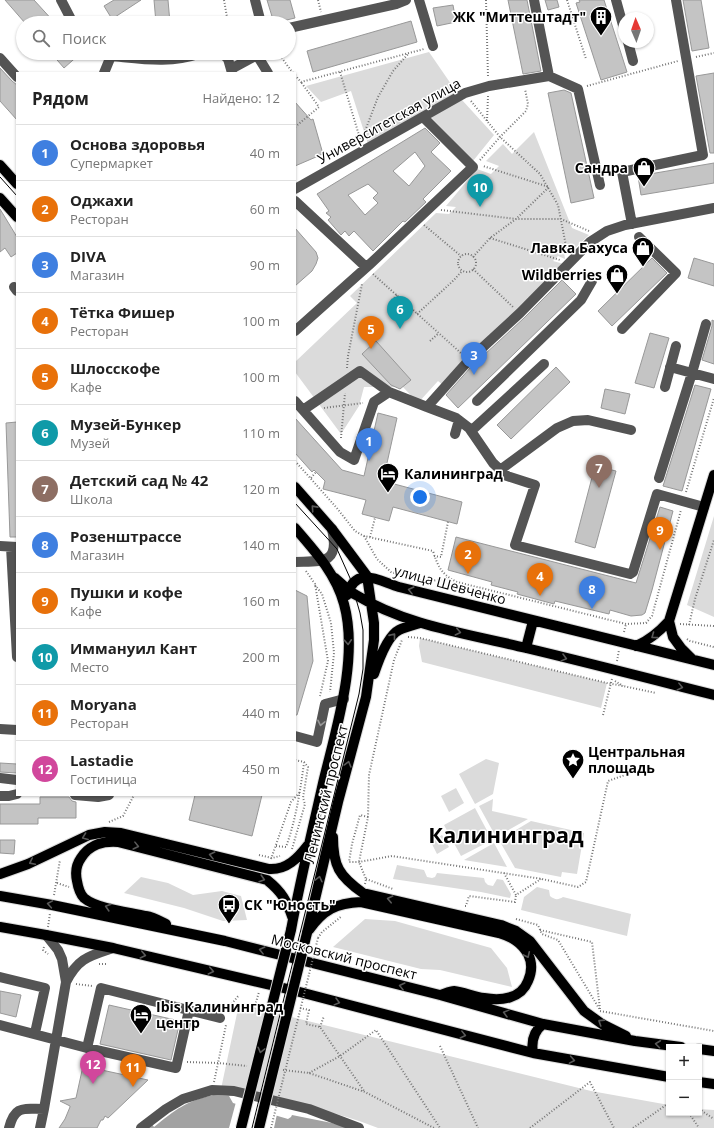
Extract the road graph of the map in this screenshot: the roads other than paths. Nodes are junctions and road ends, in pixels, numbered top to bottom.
1 (255, 0) edge
2 (406, 0) edge
3 (419, 0) edge
4 (534, 0) edge
5 (616, 0) edge
6 (676, 0) edge
7 (65, 2) edge
8 (619, 12) edge
9 (70, 16) edge
10 (259, 16) edge
11 (296, 26) edge
12 (433, 46) road end
13 (630, 48) edge
14 (0, 58) edge
15 (106, 60) edge
16 (156, 60) edge
17 (170, 60) edge
18 (228, 60) edge
19 (248, 60) edge
20 (259, 60) edge
21 (633, 61) dead end
22 (231, 71) edge
23 (104, 72) edge
24 (267, 72) edge
25 (16, 76) edge
26 (549, 76) junction
27 (423, 118) junction
28 (0, 165) edge
29 (16, 183) edge
30 (600, 185) dead end
31 (296, 188) edge
32 (0, 198) edge
33 (296, 202) edge
34 (714, 208) edge
35 (16, 216) edge
36 (632, 224) junction
37 (639, 237) dead end
38 (368, 269) junction
39 (592, 281) dead end
40 (706, 324) dead end
41 (622, 329) dead end
42 (296, 330) edge
43 (676, 346) dead end
44 (544, 364) dead end
45 (670, 367) junction
46 (692, 373) junction
47 (714, 379) edge
48 (665, 386) dead end
49 (388, 392) junction
50 (477, 401) dead end
51 (296, 402) edge
52 (427, 407) junction
53 (303, 410) junction
54 (459, 420) junction
55 (631, 430) dead end
56 (472, 431) junction
57 (455, 434) dead end
58 (500, 470) junction
59 (714, 475) edge
60 (659, 478) dead end
61 (296, 488) edge
62 (704, 507) junction
63 (296, 529) edge
64 (332, 529) junction
65 (0, 546) edge
66 (14, 547) edge
67 (322, 561) junction
68 (300, 562) edge
69 (367, 576) junction
70 (334, 577) junction
71 (348, 590) junction
72 (371, 603) junction
73 (344, 604) junction
74 (16, 618) edge
75 (533, 621) junction
76 (669, 621) junction
77 (420, 623) junction
78 (636, 646) junction
79 (526, 648) junction
80 (692, 660) junction
81 (714, 665) edge
82 (714, 695) edge
83 (366, 697) junction
84 (344, 699) junction
85 (0, 729) edge
86 (16, 730) edge
87 (296, 736) edge
88 (0, 778) edge
89 (16, 780) edge
90 (16, 794) edge
91 (0, 796) edge
92 (86, 796) edge
93 (104, 796) edge
94 (333, 821) junction
95 (309, 844) junction
96 (0, 874) edge
97 (0, 896) edge
98 (293, 919) junction
99 (0, 927) edge
100 (184, 932) junction
101 (307, 933) junction
102 (46, 935) junction
103 (113, 948) junction
104 (0, 978) edge
105 (66, 982) junction
106 (440, 995) junction
107 (189, 1010) junction
108 (220, 1018) dead end
109 (0, 1024) edge
110 (543, 1024) junction
111 (35, 1033) junction
112 (55, 1040) junction
113 (635, 1041) junction
114 (666, 1045) edge
115 (87, 1048) junction
116 (702, 1049) edge
117 (714, 1051) edge
118 (534, 1053) junction
119 (666, 1076) edge
120 (702, 1082) edge
121 (714, 1084) edge
122 (44, 1109) junction
123 (9, 1128) edge
124 (40, 1128) edge
125 (141, 1128) edge
126 (241, 1128) edge
127 (259, 1128) edge
128 (359, 1128) edge

1 - 10 street
2 - 11 street
3 - 12 street
4 - 26 street
5 - 8 street
6 - 36 street
7 - 9 street
13 - 21 street
14 - 25 street
15 - 23 street
16 - 17 street
18 - 22 street
19 - 22 street
20 - 24 street
26 - 27 street, Университетская улица
26 - 30 street
27 - 31 street, Университетская улица
27 - 38 street
28 - 29 main road
32 - 35 main road
33 - 38 street
34 - 36 street
36 - 52 street
37 - 41 street
38 - 42 street
39 - 50 street
40 - 46 street
43 - 45 street
44 - 56 street
45 - 46 street
45 - 48 street
46 - 47 street
46 - 60 street
49 - 52 street
49 - 53 street
49 - 53 street
51 - 53 street
52 - 54 street
54 - 56 street
54 - 57 street
55 - 58 street
56 - 58 street
58 - 62 street
59 - 62 main road
64 -> 61 main road, Ленинский проспект
62 - 76 main road
63 - 67 main road, Ленинский проспект
64 - 67 street
64 - 69 main road, Ленинский проспект
65 - 66 street
66 - 74 street
67 - 68 street
67 - 70 main road, Ленинский проспект
69 - 71 main road
69 - 72 main road, Ленинский проспект
75 -> 69 main road, улица Шевченко
70 - 71 main road
70 - 73 main road, Ленинский проспект
71 - 72 main road
71 - 73 main road
72 - 77 main road
72 - 83 main road, Ленинский проспект
73 -> 84 main road, Ленинский проспект
75 - 78 main road, улица Шевченко
75 - 79 main road
76 -> 78 main road
76 - 80 main road
77 -> 79 main road
83 -> 77 main road
78 - 80 main road, улица Шевченко
79 -> 82 main road
80 - 81 main road, улица Шевченко
94 -> 83 main road, Ленинский проспект
84 -> 87 street
84 - 95 main road, Ленинский проспект
85 - 86 street
88 - 89 street
90 - 91 street
92 - 93 street
101 -> 94 main road, Ленинский проспект
113 -> 94 main road
95 -> 96 main road
95 - 98 main road, Ленинский проспект
100 -> 97 main road, Московский проспект
100 -> 98 main road
98 -> 126 main road, Ленинский проспект, bridge
99 - 102 main road
106 -> 100 main road, Московский проспект
101 -> 106 main road
101 - 127 main road, Ленинский проспект, bridge
102 - 103 main road
102 - 105 street
103 - 105 street
103 -> 118 main road
104 - 111 street
105 - 112 street
110 -> 106 main road, Московский проспект
107 - 108 street
107 - 115 street
107 - 115 street
109 - 111 street
110 - 113 main road, Московский проспект
110 - 118 main road
111 - 112 street
112 - 115 street
112 - 122 street
114 -> 113 main road, Московский проспект
116 - 117 main road
118 -> 119 main road
120 - 121 main road
122 - 123 street
122 - 124 street
125 - 128 street

